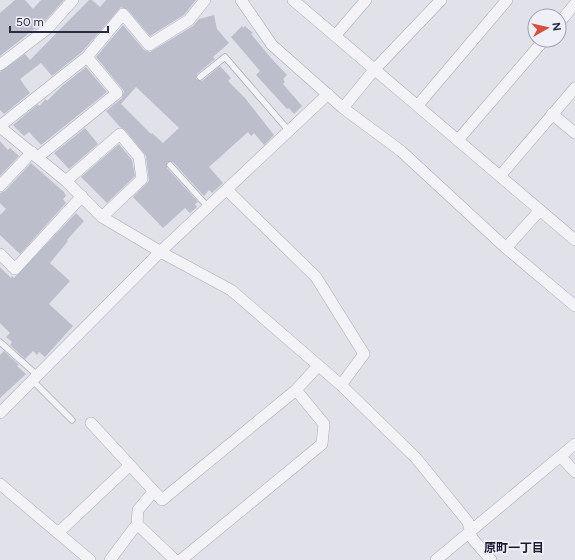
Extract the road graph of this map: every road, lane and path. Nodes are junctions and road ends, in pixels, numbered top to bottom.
1 (73, 0) edge
2 (205, 0) edge
3 (241, 0) edge
4 (293, 0) edge
5 (366, 0) edge
6 (441, 0) edge
7 (507, 0) edge
8 (575, 4) edge
9 (567, 14) edge
10 (335, 36) junction
11 (537, 48) edge
12 (87, 57) junction
13 (0, 65) edge
14 (374, 70) junction
15 (200, 77) dead end
16 (575, 88) edge
17 (328, 94) junction
18 (418, 105) junction
19 (343, 108) junction
20 (552, 114) junction
21 (0, 127) edge
22 (289, 131) junction
23 (575, 133) edge
24 (458, 140) junction
25 (35, 155) junction
26 (170, 165) dead end
27 (500, 176) junction
28 (66, 182) junction
29 (0, 186) edge
30 (227, 190) junction
31 (82, 196) junction
32 (208, 208) junction
33 (540, 210) junction
34 (102, 217) junction
35 (575, 240) edge
36 (506, 248) junction
37 (160, 252) junction
38 (0, 254) edge
39 (575, 306) edge
40 (0, 342) edge
41 (318, 366) junction
42 (35, 378) junction
43 (341, 385) junction
44 (296, 390) junction
45 (0, 413) edge
46 (72, 420) dead end
47 (90, 422) dead end
48 (575, 444) edge
49 (561, 457) junction
50 (129, 466) junction
51 (575, 472) edge
52 (0, 484) edge
53 (153, 492) junction
54 (137, 524) junction
55 (471, 531) junction
56 (58, 533) junction
57 (90, 560) edge
58 (110, 560) edge
59 (175, 560) edge
60 (182, 560) edge
61 (436, 560) edge
62 (491, 560) edge

1 - 13 street
2 - 12 street
3 - 17 street
4 - 10 street
5 - 10 street
6 - 14 street
7 - 18 street
8 - 9 street
10 - 14 street
11 - 24 street
12 - 21 street
12 - 25 street
14 - 18 street
14 - 19 street
15 - 22 lane
16 - 20 street
17 - 19 street
17 - 22 street
18 - 24 street
19 - 36 street
20 - 23 street
20 - 27 street
21 - 25 street
22 - 30 street
24 - 27 street
25 - 28 street
25 - 29 street
26 - 32 lane
27 - 33 street
28 - 31 street
28 - 34 street
30 - 32 street
30 - 43 street
31 - 34 street
31 - 38 street
32 - 37 street
33 - 35 street
33 - 36 street
34 - 37 street
36 - 39 street
37 - 41 street
37 - 42 street
40 - 42 lane
41 - 43 street
41 - 44 street
42 - 45 street
42 - 46 lane
43 - 55 street
44 - 53 street
44 - 60 street
47 - 50 street
48 - 49 street
49 - 51 street
49 - 55 street
50 - 53 street
50 - 56 street
52 - 56 street
53 - 54 street
54 - 58 street
54 - 59 street
55 - 61 street
55 - 62 street
56 - 57 street

